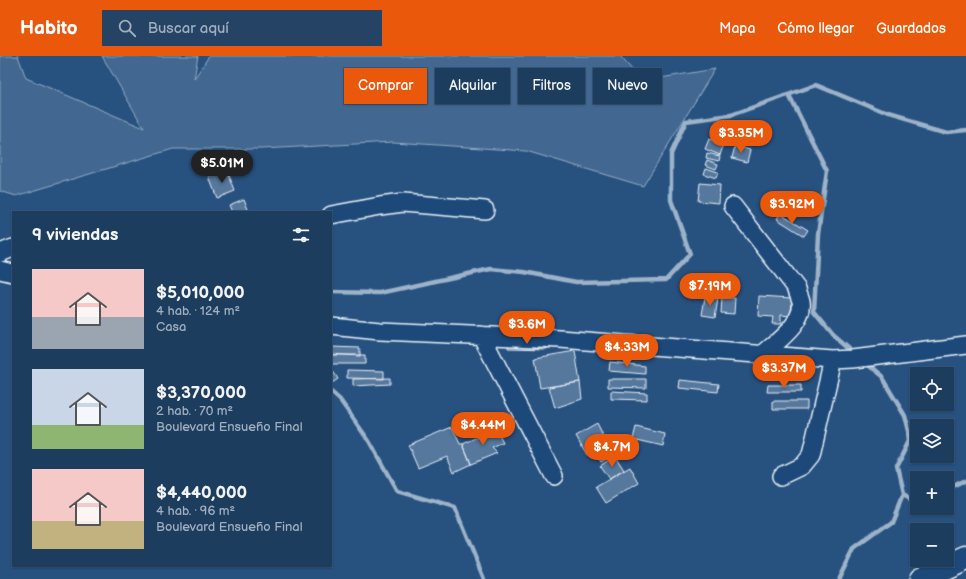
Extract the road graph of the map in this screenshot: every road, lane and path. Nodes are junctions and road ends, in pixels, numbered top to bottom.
1 (733, 206) dead end
2 (486, 210) dead end
3 (332, 215) edge
4 (12, 248) edge
5 (0, 253) edge
6 (0, 270) edge
7 (12, 273) edge
8 (332, 326) edge
9 (481, 335) junction
10 (966, 345) edge
11 (762, 355) junction
12 (833, 360) junction
13 (554, 476) dead end
14 (781, 476) dead end
15 (966, 558) edge
16 (966, 572) edge
17 (920, 579) edge
18 (951, 579) edge

1 - 11 street
2 - 3 street
4 - 5 street
6 - 7 street
8 - 9 street
9 - 11 street
9 - 13 street
10 - 12 street
11 - 12 street
12 - 14 street
15 - 17 highway
16 - 18 highway

